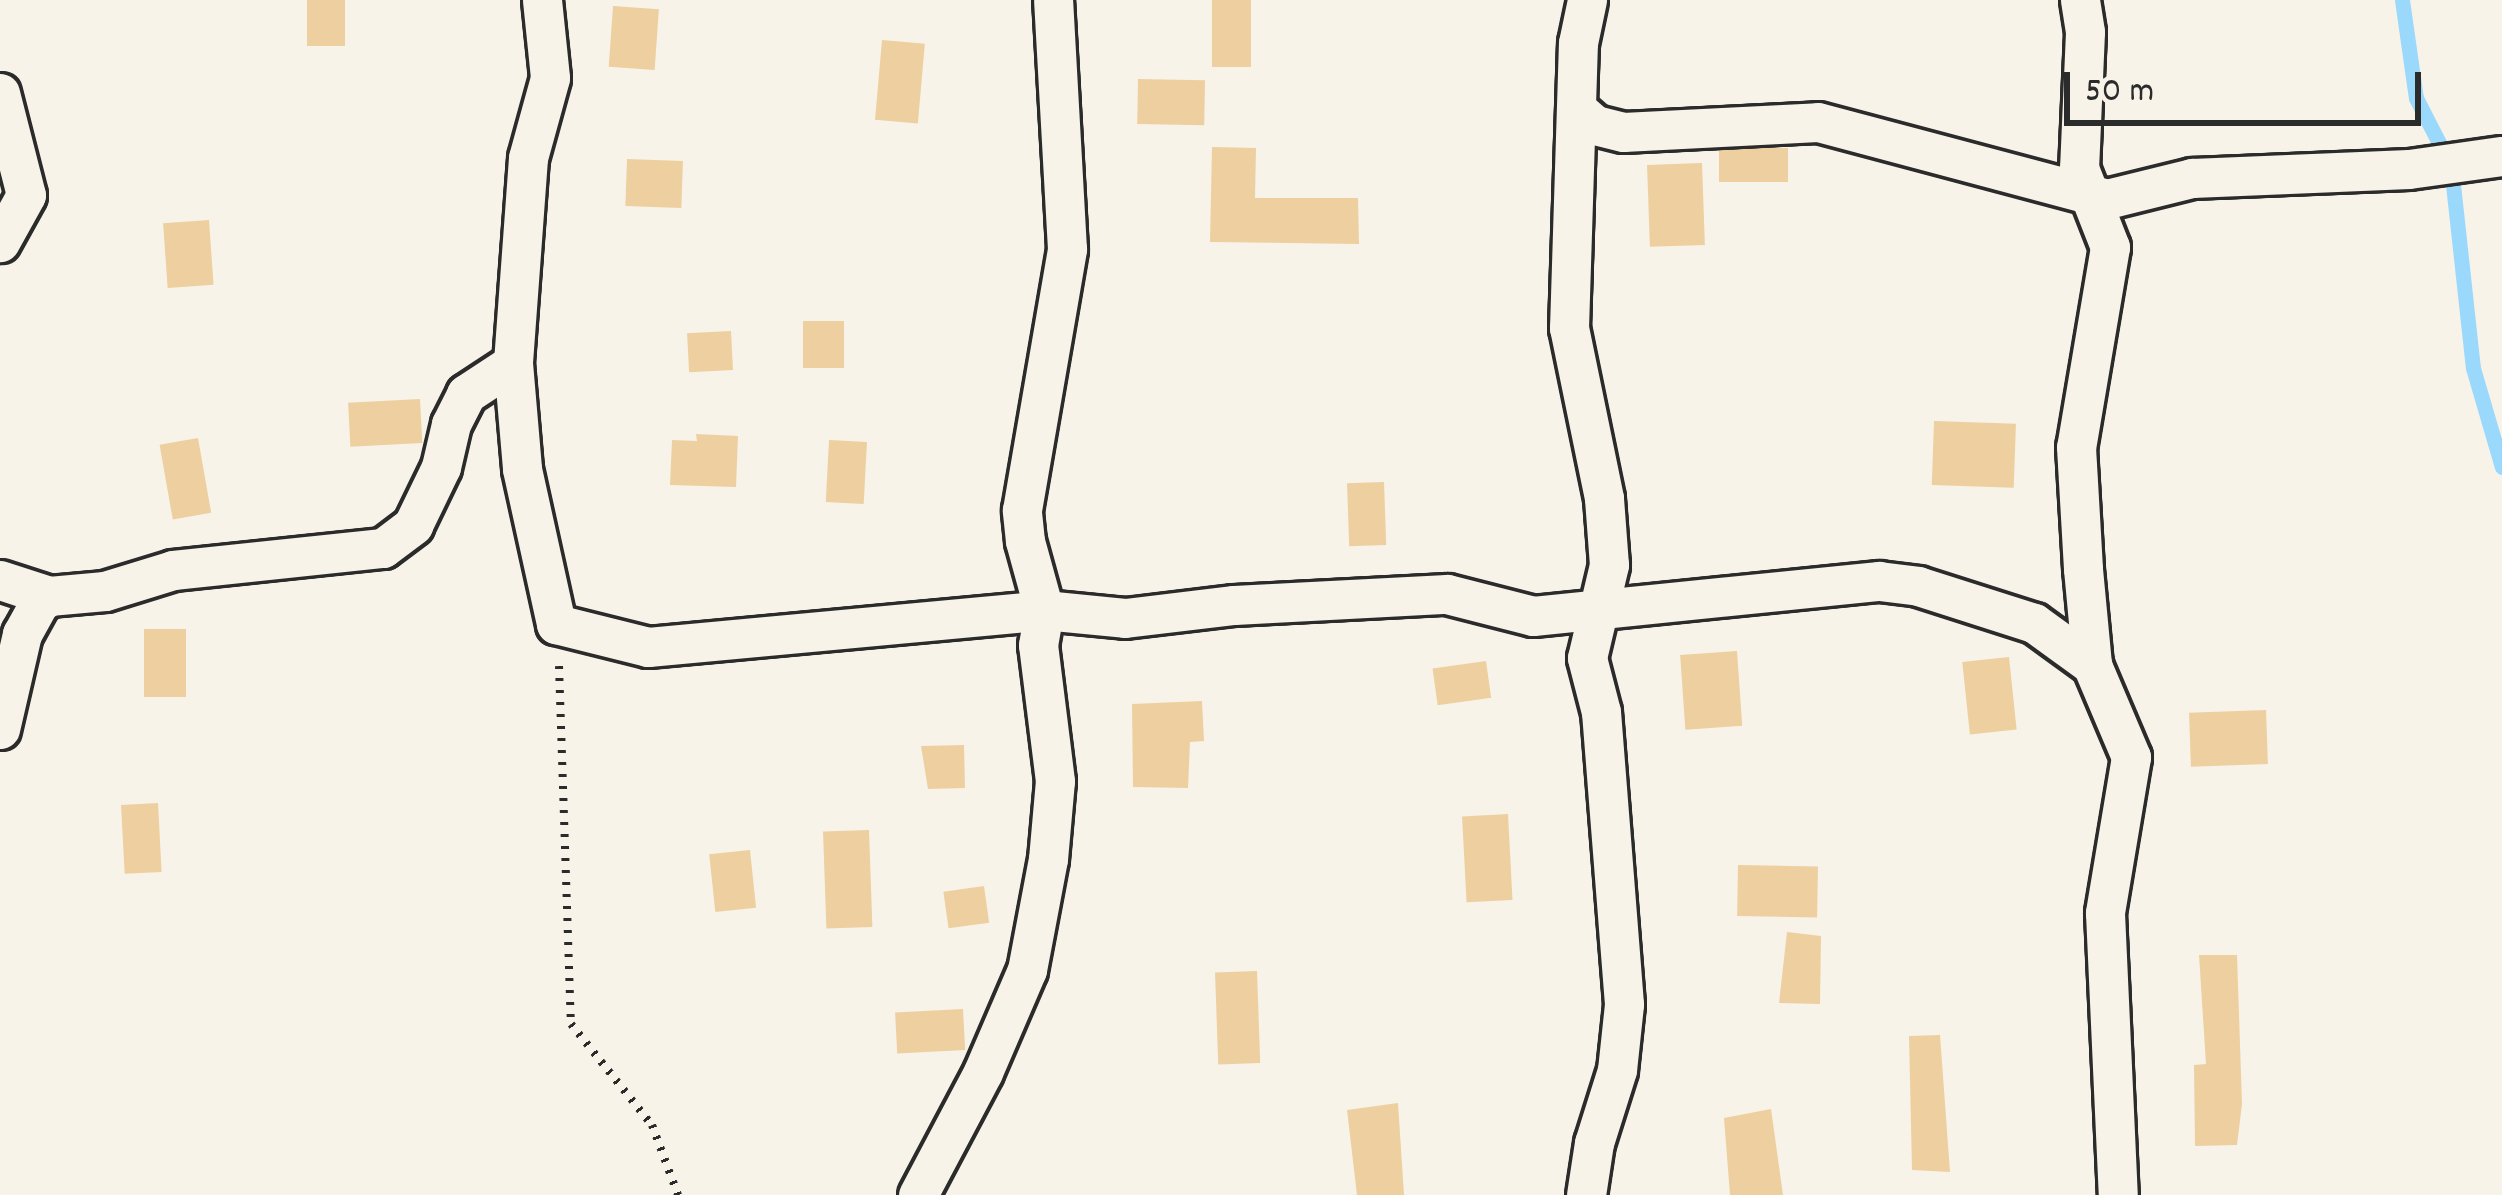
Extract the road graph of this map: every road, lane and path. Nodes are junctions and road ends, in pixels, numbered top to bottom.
1 (542, 0) edge
2 (1053, 0) edge
3 (1558, 0) edge
4 (1588, 0) edge
5 (2080, 0) edge
6 (1578, 43) junction
7 (0, 93) edge
8 (1580, 112) junction
9 (2502, 156) edge
10 (2088, 196) junction
11 (0, 242) edge
12 (513, 362) junction
13 (0, 580) edge
14 (49, 596) junction
15 (1604, 605) junction
16 (1044, 610) junction
17 (556, 624) junction
18 (2092, 665) junction
19 (0, 729) edge
20 (678, 1195) edge
21 (918, 1195) edge
22 (1586, 1195) edge
23 (2117, 1195) edge

1 - 12 street
2 - 16 street
3 - 6 street
4 - 6 street
5 - 10 street
6 - 8 street
7 - 11 street
8 - 10 street
8 - 15 street
9 - 10 street
10 - 18 street
12 - 14 street
12 - 17 street
13 - 14 street
14 - 19 street
15 - 16 street
15 - 18 street
15 - 22 street
16 - 17 street
16 - 21 street
17 - 20 path
18 - 23 street

